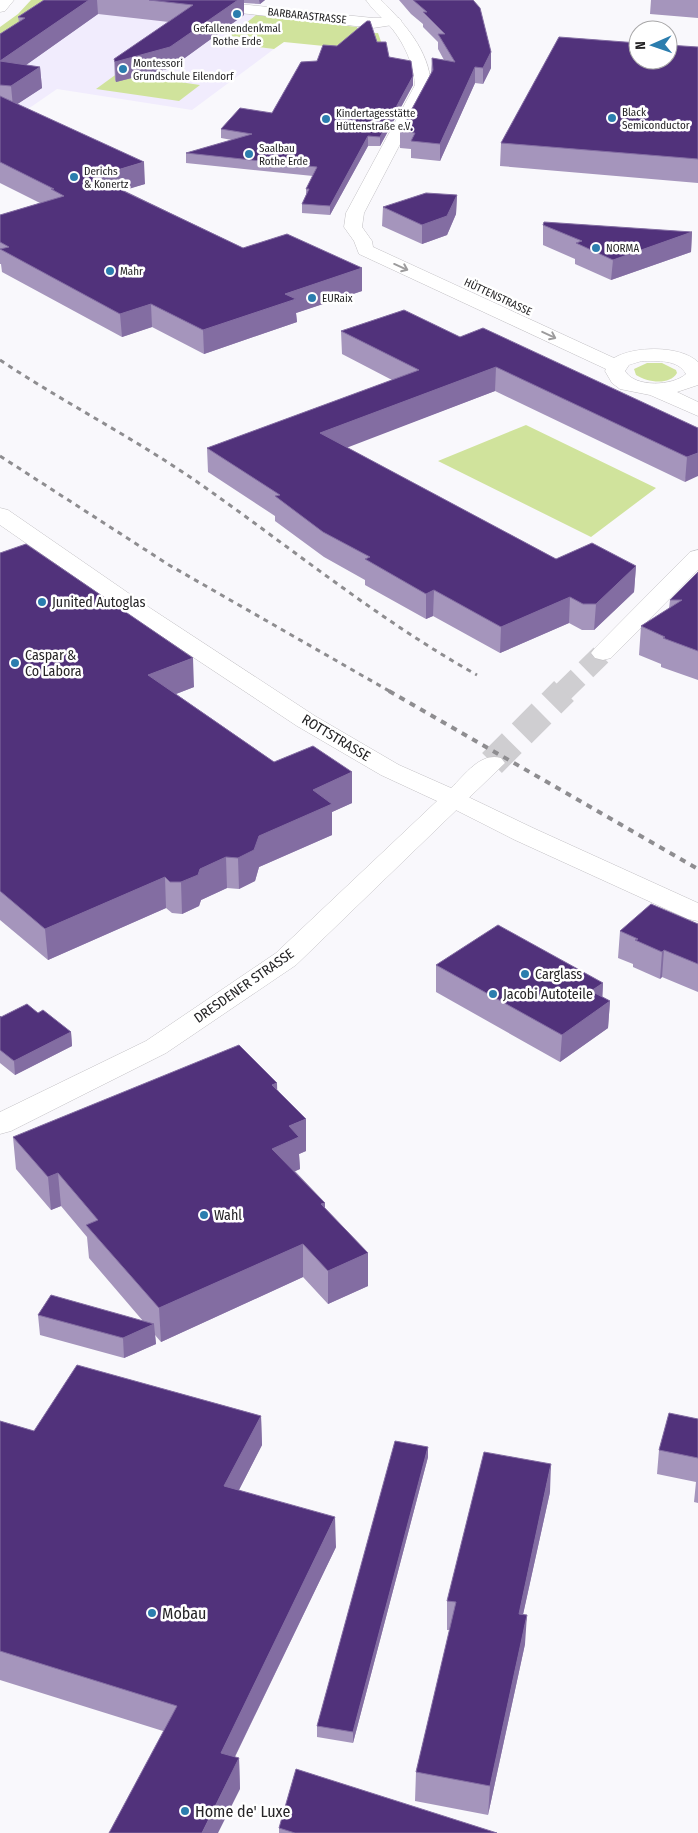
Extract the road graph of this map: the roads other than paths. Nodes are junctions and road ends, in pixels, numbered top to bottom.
1 (7, 0) edge
2 (160, 0) edge
3 (373, 0) edge
4 (0, 8) edge
5 (394, 21) junction
6 (623, 362) junction
7 (693, 371) edge
8 (654, 389) junction
9 (698, 410) edge
10 (0, 515) edge
11 (698, 558) edge
12 (603, 652) tunnel mouth
13 (492, 763) tunnel mouth
14 (453, 799) junction
15 (698, 913) edge
16 (0, 1124) edge

1 - 4 street
2 - 5 street, BARBARASTRASSE
3 - 5 street, HÜTTENSTRASSE
5 - 6 street, HÜTTENSTRASSE
6 - 7 street
6 - 8 street
7 - 8 street
8 - 9 street
10 - 14 street, ROTTSTRASSE
11 - 12 street
13 - 14 street
14 - 15 street, ROTTSTRASSE
14 - 16 street, DRESDENER STRASSE

